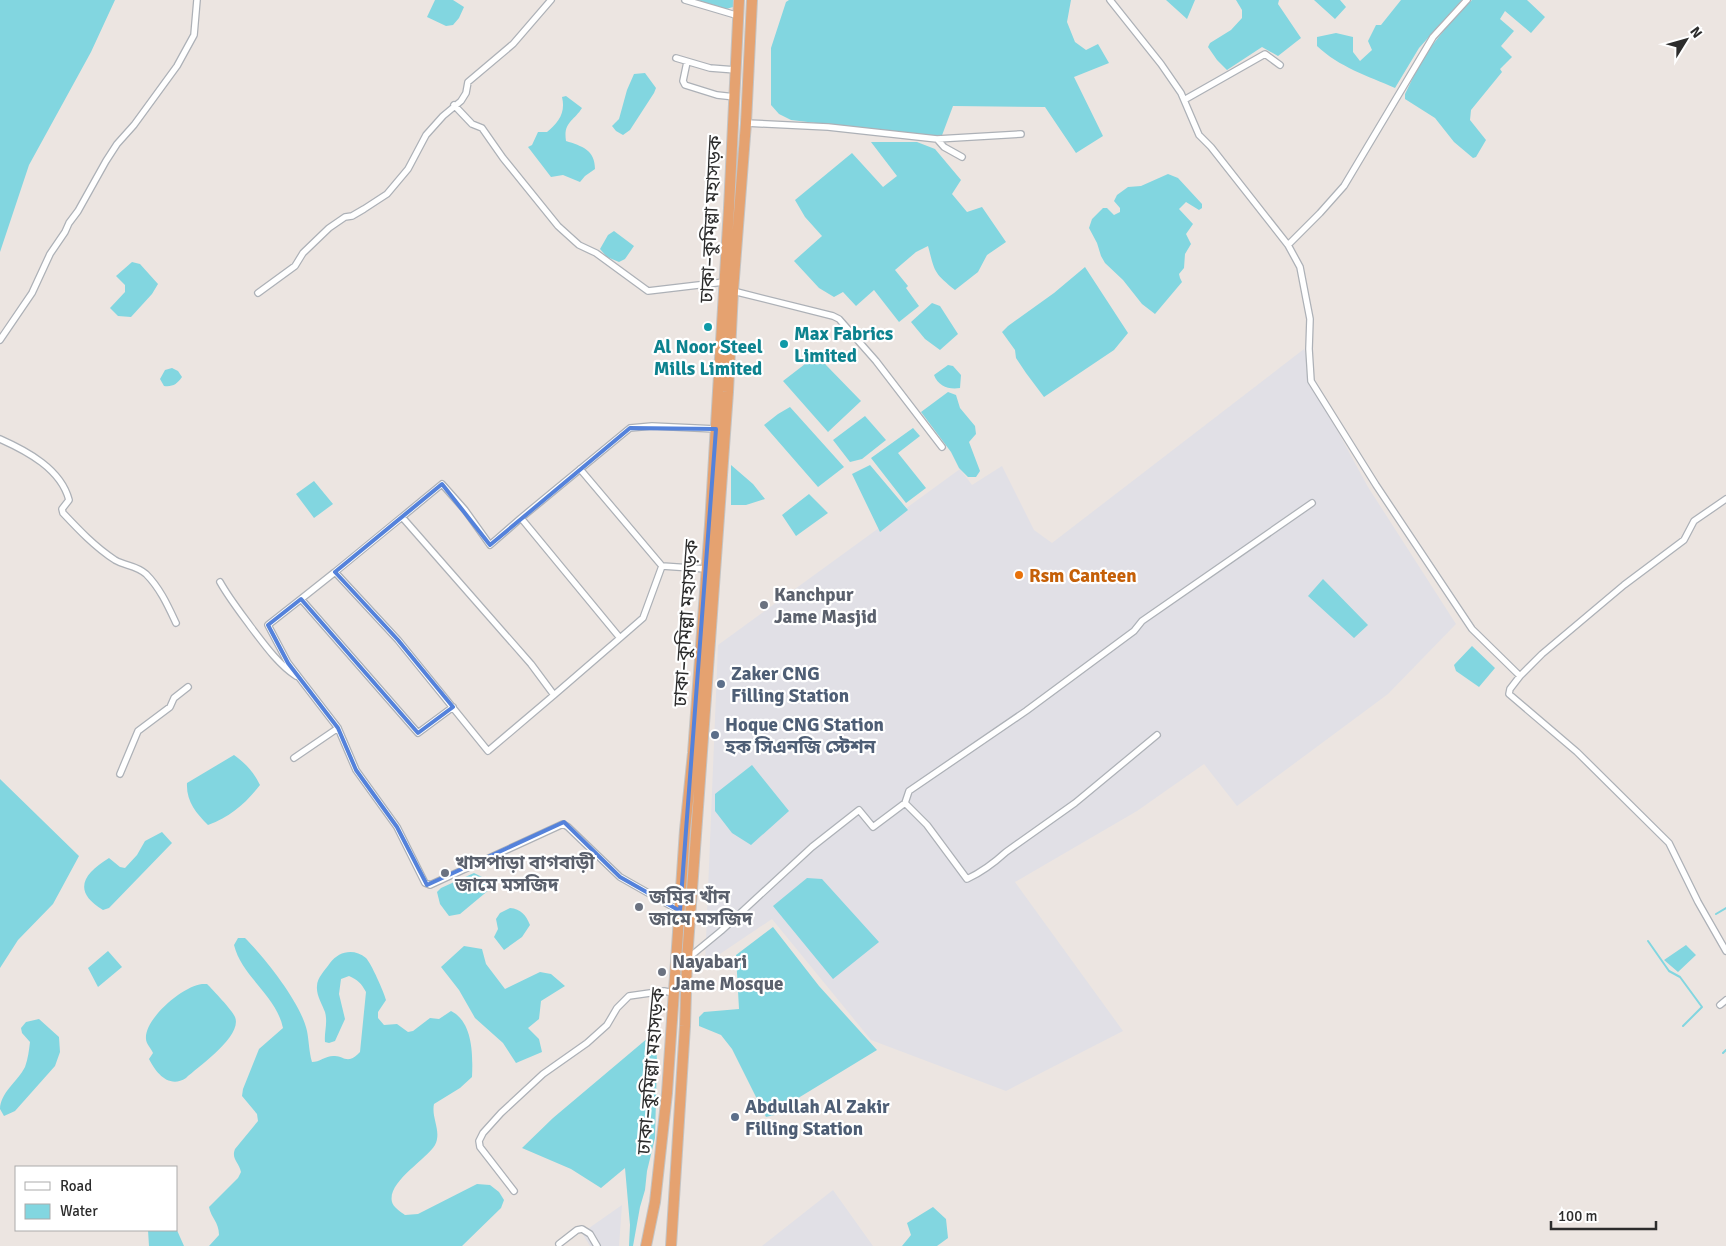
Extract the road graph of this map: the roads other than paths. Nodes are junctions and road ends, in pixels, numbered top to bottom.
1 (197, 0) edge
2 (551, 0) edge
3 (685, 0) edge
4 (739, 0) edge
5 (752, 0) edge
6 (1110, 0) edge
7 (1467, 0) edge
8 (739, 16) junction
9 (676, 58) dead end
10 (687, 62) junction
11 (1280, 65) dead end
12 (736, 70) junction
13 (735, 97) junction
14 (1184, 100) junction
15 (454, 105) junction
16 (746, 122) junction
17 (1021, 134) dead end
18 (937, 139) junction
19 (962, 157) dead end
20 (1288, 245) junction
21 (724, 282) junction
22 (733, 291) junction
23 (258, 293) dead end
24 (0, 340) edge
25 (716, 429) junction
26 (0, 439) edge
27 (942, 447) dead end
28 (580, 469) junction
29 (1726, 499) edge
30 (1312, 504) dead end
31 (402, 517) junction
32 (521, 518) junction
33 (714, 526) junction
34 (662, 566) junction
35 (706, 568) junction
36 (335, 572) junction
37 (220, 582) dead end
38 (302, 599) junction
39 (176, 624) dead end
40 (620, 638) junction
41 (1520, 676) junction
42 (302, 680) junction
43 (188, 687) dead end
44 (554, 695) junction
45 (454, 707) junction
46 (338, 728) junction
47 (1157, 735) dead end
48 (294, 758) dead end
49 (120, 774) dead end
50 (905, 803) junction
51 (680, 911) junction
52 (1726, 951) edge
53 (687, 959) junction
54 (674, 993) junction
55 (1726, 1000) edge
56 (1720, 1004) dead end
57 (514, 1191) dead end
58 (559, 1244) dead end
59 (597, 1246) edge
60 (646, 1246) edge
61 (671, 1246) edge

1 - 24 street
2 - 15 street
3 - 8 street
4 - 8 highway, ঢাকা–কুমিল্লা মহাসড়ক
5 - 16 highway, ঢাকা–কুমিল্লা মহাসড়ক
6 - 14 street
7 - 20 street
8 - 12 highway, ঢাকা–কুমিল্লা মহাসড়ক
9 - 10 street
10 - 12 street
10 - 13 street
11 - 14 street
12 - 13 highway, ঢাকা–কুমিল্লা মহাসড়ক
13 - 21 highway, ঢাকা–কুমিল্লা মহাসড়ক
14 - 20 street
15 - 21 street
15 - 23 street
16 - 18 street
16 - 22 highway, ঢাকা–কুমিল্লা মহাসড়ক
17 - 18 street
18 - 19 street
20 - 41 street
21 - 25 highway, ঢাকা–কুমিল্লা মহাসড়ক
22 - 27 street
22 - 33 highway, ঢাকা–কুমিল্লা মহাসড়ক
25 - 28 street
25 - 33 highway, ঢাকা–কুমিল্লা মহাসড়ক
26 - 39 street
28 - 32 street
28 - 34 street
29 - 41 street
30 - 50 street
31 - 32 street
31 - 36 street
31 - 44 street
32 - 40 street
33 - 35 highway, ঢাকা–কুমিল্লা মহাসড়ক
33 - 53 highway, ঢাকা–কুমিল্লা মহাসড়ক
34 - 35 street
34 - 40 street
35 - 51 highway, ঢাকা–কুমিল্লা মহাসড়ক
36 - 38 street
36 - 45 street
37 - 42 street
38 - 42 street
38 - 45 street
40 - 44 street
41 - 52 street
42 - 46 street
43 - 49 street
44 - 45 street
46 - 48 street
46 - 51 street
47 - 50 street
50 - 53 street
51 - 54 highway, ঢাকা–কুমিল্লা মহাসড়ক
53 - 61 highway, ঢাকা–কুমিল্লা মহাসড়ক
54 - 57 street
54 - 60 highway, ঢাকা–কুমিল্লা মহাসড়ক
55 - 56 street
58 - 59 street

